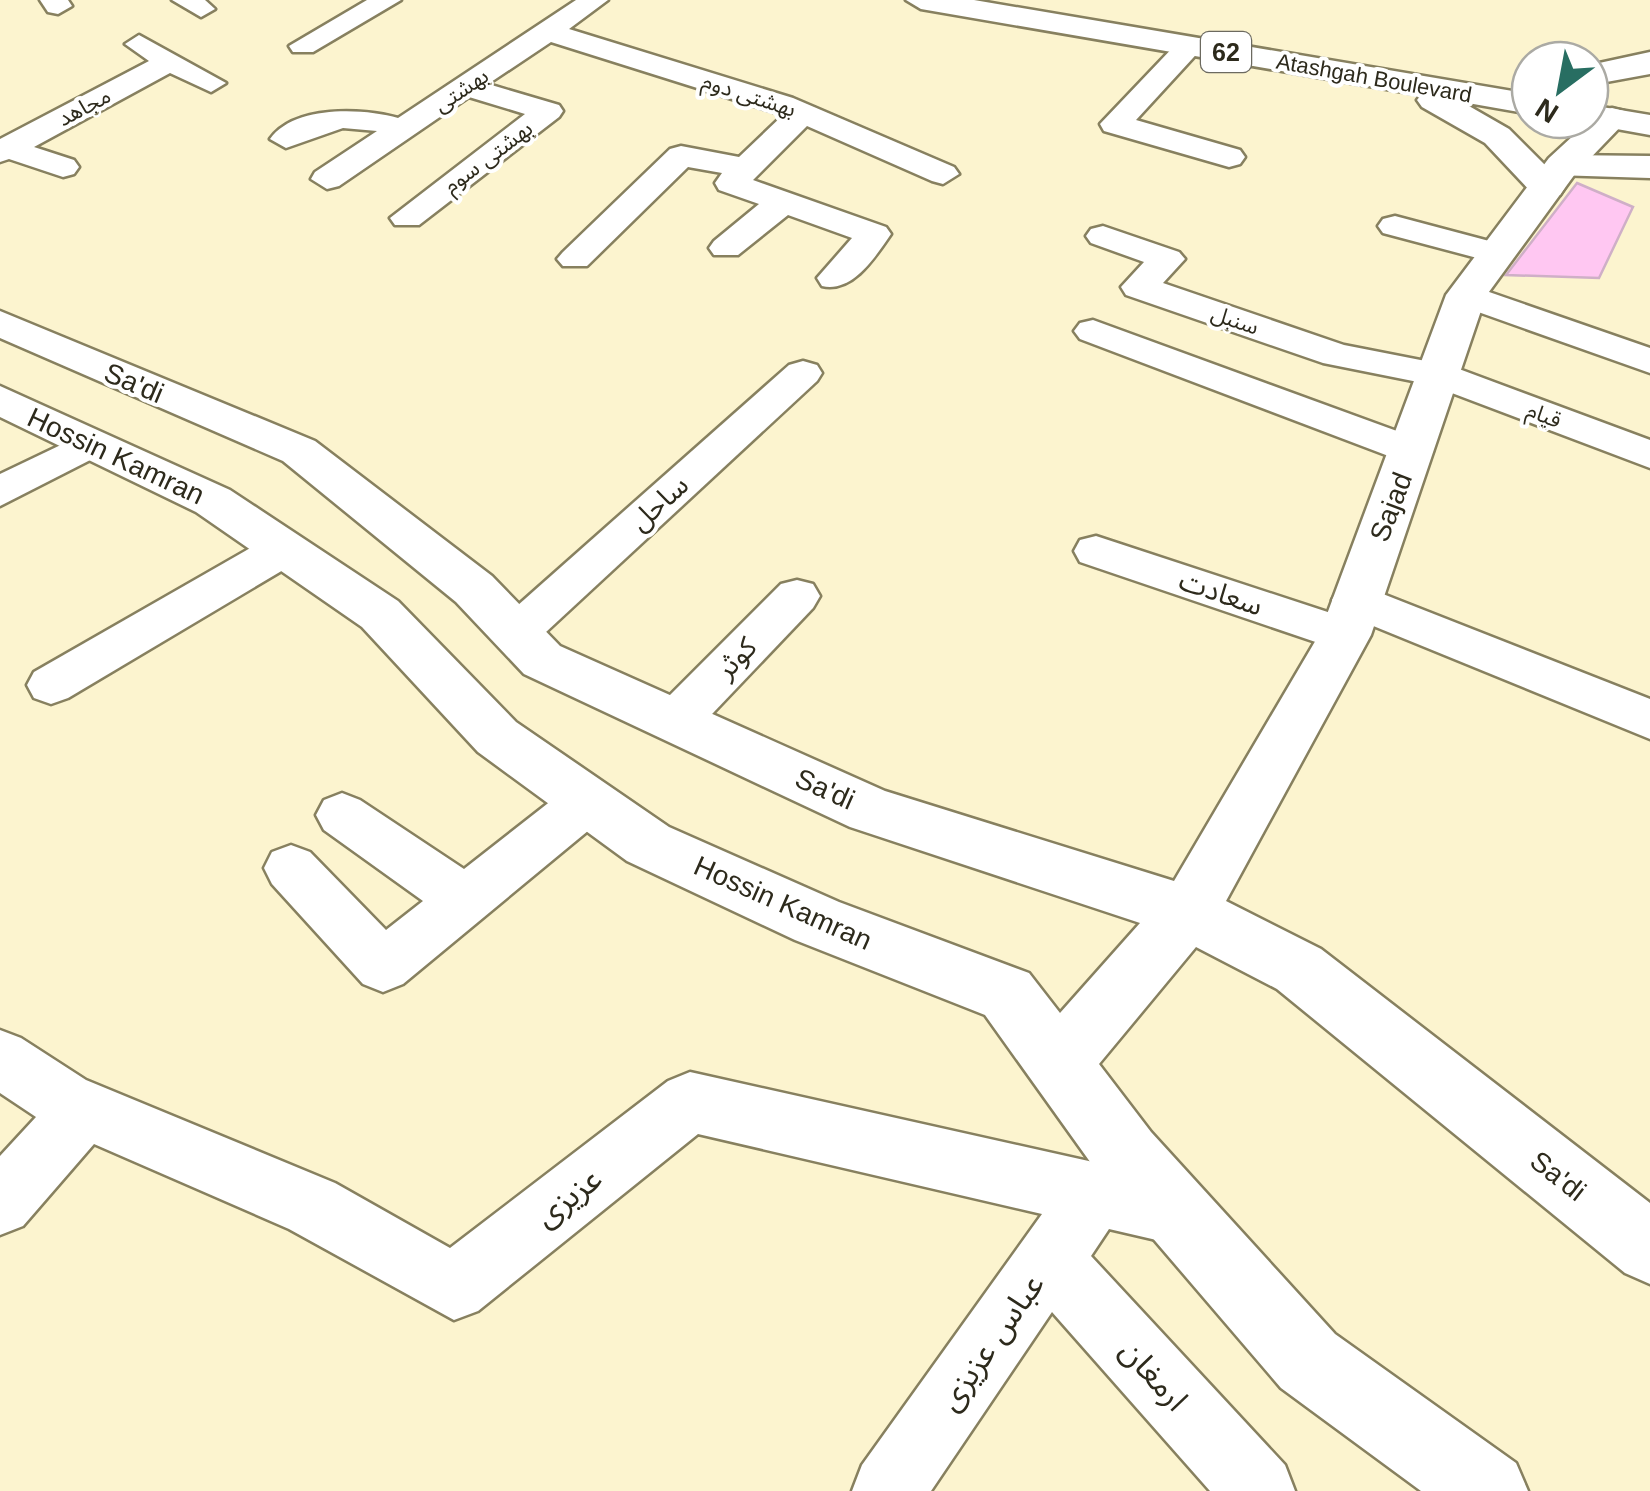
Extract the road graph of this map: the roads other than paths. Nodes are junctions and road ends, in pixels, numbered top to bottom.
1 (388, 0) edge
2 (534, 0) edge
3 (922, 0) edge
4 (1079, 0) edge
5 (572, 15) edge
6 (135, 41) dead end
7 (303, 46) dead end
8 (1190, 46) junction
9 (168, 62) junction
10 (1650, 62) edge
11 (1510, 72) edge
12 (1610, 73) edge
13 (1390, 80) junction
14 (211, 84) dead end
15 (466, 87) junction
16 (1510, 101) edge
17 (1624, 107) edge
18 (804, 113) junction
19 (402, 129) junction
20 (286, 139) dead end
21 (9, 142) edge
22 (1229, 158) dead end
23 (62, 167) dead end
24 (1650, 167) edge
25 (747, 168) junction
26 (943, 174) dead end
27 (1554, 176) junction
28 (327, 180) dead end
29 (783, 202) junction
30 (407, 218) dead end
31 (1395, 226) dead end
32 (1103, 236) dead end
33 (726, 248) dead end
34 (1496, 253) junction
35 (575, 259) dead end
36 (835, 278) dead end
37 (1466, 295) junction
38 (0, 323) edge
39 (1093, 331) dead end
40 (1650, 361) edge
41 (802, 373) dead end
42 (1437, 374) junction
43 (0, 400) edge
44 (90, 444) junction
45 (1413, 451) junction
46 (1650, 455) edge
47 (0, 492) edge
48 (284, 549) junction
49 (1096, 551) dead end
50 (797, 596) dead end
51 (1350, 618) junction
52 (516, 633) junction
53 (51, 685) dead end
54 (1650, 720) edge
55 (675, 721) junction
56 (588, 801) junction
57 (342, 815) dead end
58 (291, 868) dead end
59 (464, 900) junction
60 (1188, 912) junction
61 (0, 1058) edge
62 (1059, 1063) junction
63 (84, 1110) junction
64 (1094, 1194) junction
65 (0, 1203) edge
66 (1178, 1213) junction
67 (1650, 1248) edge
68 (1049, 1259) junction
69 (888, 1491) edge
70 (1259, 1491) edge
71 (1488, 1491) edge

1 - 7 street
2 - 5 street, بهشتی دوم
3 - 8 street, Atashgah Boulevard / 62
4 - 11 street, Atashgah Boulevard / 62
5 - 15 street, بهشتی
5 - 18 street, بهشتی دوم
6 - 9 street
8 - 13 street, Atashgah Boulevard / 62
8 - 22 street
9 - 14 street
9 - 21 street, مجاهد
10 - 12 street
13 - 16 street, Atashgah Boulevard / 62
13 - 27 street
15 - 19 street, بهشتی
15 - 30 street, بهشتی سوم
17 - 27 street, Sajad
18 - 25 street
18 - 26 street, بهشتی دوم
19 - 20 street
19 - 28 street, بهشتی
21 - 23 street
24 - 27 street
25 - 29 street
25 - 35 street
27 - 34 street, Sajad
29 - 33 street
29 - 36 street
31 - 34 street
32 - 42 street, سنبل
34 - 37 street, Sajad
37 - 40 street
37 - 42 street, Sajad
38 - 52 street, Sa'di
39 - 45 street
41 - 52 street, ساحل
42 - 45 street, Sajad
42 - 46 street, قیام
43 - 44 street, Hossin Kamran
44 - 47 street
44 - 48 street, Hossin Kamran
45 - 51 street, Sajad
48 - 53 street
48 - 56 street, Hossin Kamran
49 - 51 street, سعادت
50 - 55 street, کوثر
51 - 54 street, سعادت
51 - 60 street, Sajad
52 - 55 street, Sa'di
55 - 60 street, Sa'di
56 - 59 street
56 - 62 street, Hossin Kamran
57 - 59 street
58 - 59 street
60 - 62 street, Sajad
60 - 67 street, Sa'di
61 - 63 street, عزیزی
62 - 66 street, Hossin Kamran
63 - 64 street, عزیزی
63 - 65 street
64 - 66 street, عزیزی
64 - 68 street, عباس عزیزی
66 - 71 street, Hossin Kamran
68 - 69 street, عباس عزیزی
68 - 70 street, ارمغان

